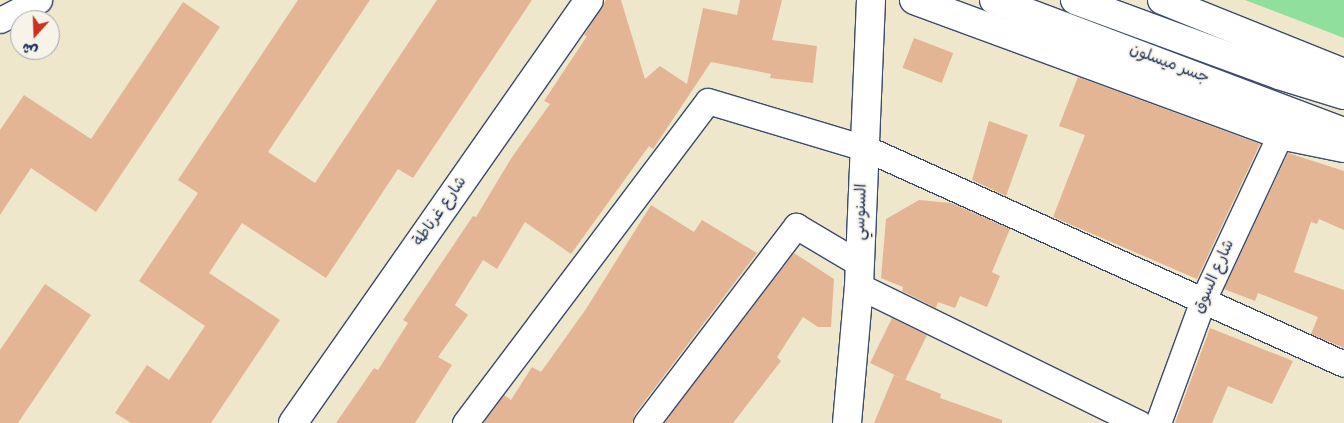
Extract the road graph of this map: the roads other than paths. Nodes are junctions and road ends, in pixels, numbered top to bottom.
1 (39, 0) edge
2 (588, 0) edge
3 (871, 0) edge
4 (914, 0) edge
5 (994, 0) edge
6 (1075, 0) edge
7 (1162, 0) edge
8 (0, 19) edge
9 (1344, 73) edge
10 (1344, 95) edge
11 (1344, 132) edge
12 (1280, 135) junction
13 (865, 148) junction
14 (1344, 148) edge
15 (860, 275) junction
16 (1203, 300) junction
17 (1344, 364) edge
18 (293, 423) edge
19 (465, 423) edge
20 (646, 423) edge
21 (847, 423) edge
22 (1139, 423) edge
23 (1158, 423) edge

1 - 8 street
2 - 18 main road, شارع غرناطة
3 - 13 main road, السنوسي
4 - 12 main road
5 - 11 main road, جسر ميسلون
6 - 10 main road, جسر ميسلون
7 - 9 main road
12 - 14 main road
12 - 16 street, شارع السوق
13 - 15 main road, السنوسي
13 - 16 street
13 - 19 street
15 - 20 street
15 - 21 main road, السنوسي
15 - 22 street
16 - 17 street
16 - 23 street, شارع السوق

